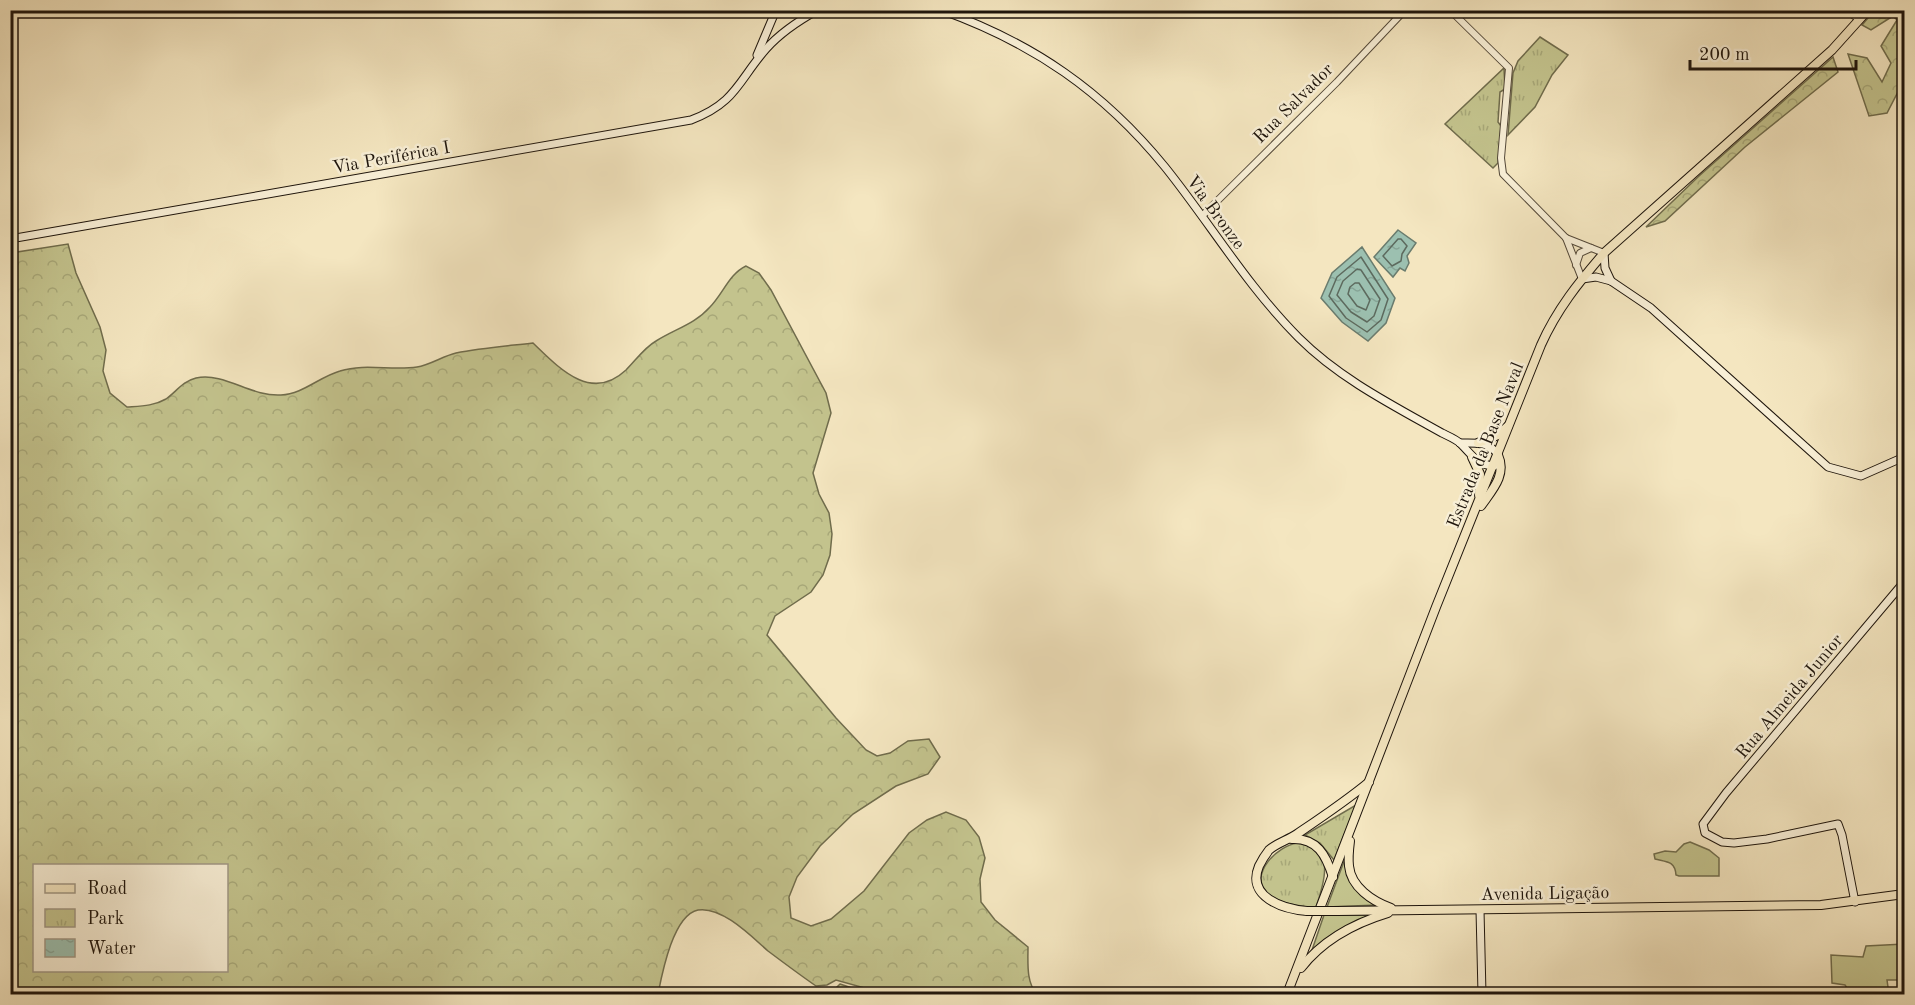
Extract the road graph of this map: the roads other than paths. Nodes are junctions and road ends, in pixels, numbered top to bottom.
1 (776, 10) edge
2 (818, 10) edge
3 (941, 10) edge
4 (1405, 10) edge
5 (1450, 10) edge
6 (1846, 10) edge
7 (1868, 10) edge
8 (1860, 20) junction
9 (754, 64) junction
10 (1202, 216) junction
11 (1566, 238) junction
12 (10, 239) edge
13 (1593, 248) junction
14 (1604, 253) junction
15 (1577, 268) junction
16 (1582, 279) junction
17 (1611, 281) junction
18 (1509, 425) junction
19 (1460, 443) junction
20 (1478, 443) junction
21 (1498, 455) junction
22 (1472, 457) junction
23 (1905, 457) edge
24 (1494, 466) junction
25 (1473, 517) junction
26 (1905, 582) edge
27 (1370, 781) junction
28 (1352, 829) junction
29 (1290, 838) junction
30 (1333, 876) junction
31 (1905, 894) edge
32 (1855, 902) junction
33 (1398, 910) junction
34 (1480, 910) junction
35 (1306, 948) junction
36 (1315, 952) junction
37 (1296, 974) junction
38 (1287, 994) edge
39 (1482, 994) edge

1 - 9 main road
2 - 9 main road
3 - 10 main road, Via Bronze
4 - 10 street, Rua Salvador
5 - 11 street
6 - 8 street
7 - 8 main road, Estrada da Base Naval
8 - 14 main road, Estrada da Base Naval
9 - 12 main road, Via Periférica I
10 - 19 main road, Via Bronze
11 - 13 street
11 - 15 street
13 - 14 street
13 - 15 street
14 - 16 main road, Estrada da Base Naval
14 - 17 main road
15 - 16 street
16 - 17 main road
16 - 18 main road, Estrada da Base Naval
17 - 23 main road
18 - 20 main road
18 - 21 main road, Estrada da Base Naval
19 - 20 main road, Via Bronze
19 - 22 main road, Via Bronze
20 - 21 main road
21 - 24 main road, Estrada da Base Naval
21 - 25 main road
22 - 24 main road, Via Bronze
22 - 25 main road
24 - 25 main road, Estrada da Base Naval
25 - 27 main road, Estrada da Base Naval
26 - 32 main road, Rua Almeida Junior
27 - 28 main road, Estrada da Base Naval
27 - 29 main road, Avenida Ligação
28 - 30 main road, Estrada da Base Naval
28 - 33 main road
29 - 30 main road
29 - 33 main road, Avenida Ligação, bridge
30 - 35 main road, Estrada da Base Naval
31 - 32 main road, Avenida Ligação
32 - 34 main road, Avenida Ligação
33 - 34 main road, Avenida Ligação
33 - 36 main road
34 - 39 main road
35 - 36 main road
35 - 37 main road, Estrada da Base Naval
36 - 37 main road
37 - 38 main road, Estrada da Base Naval

